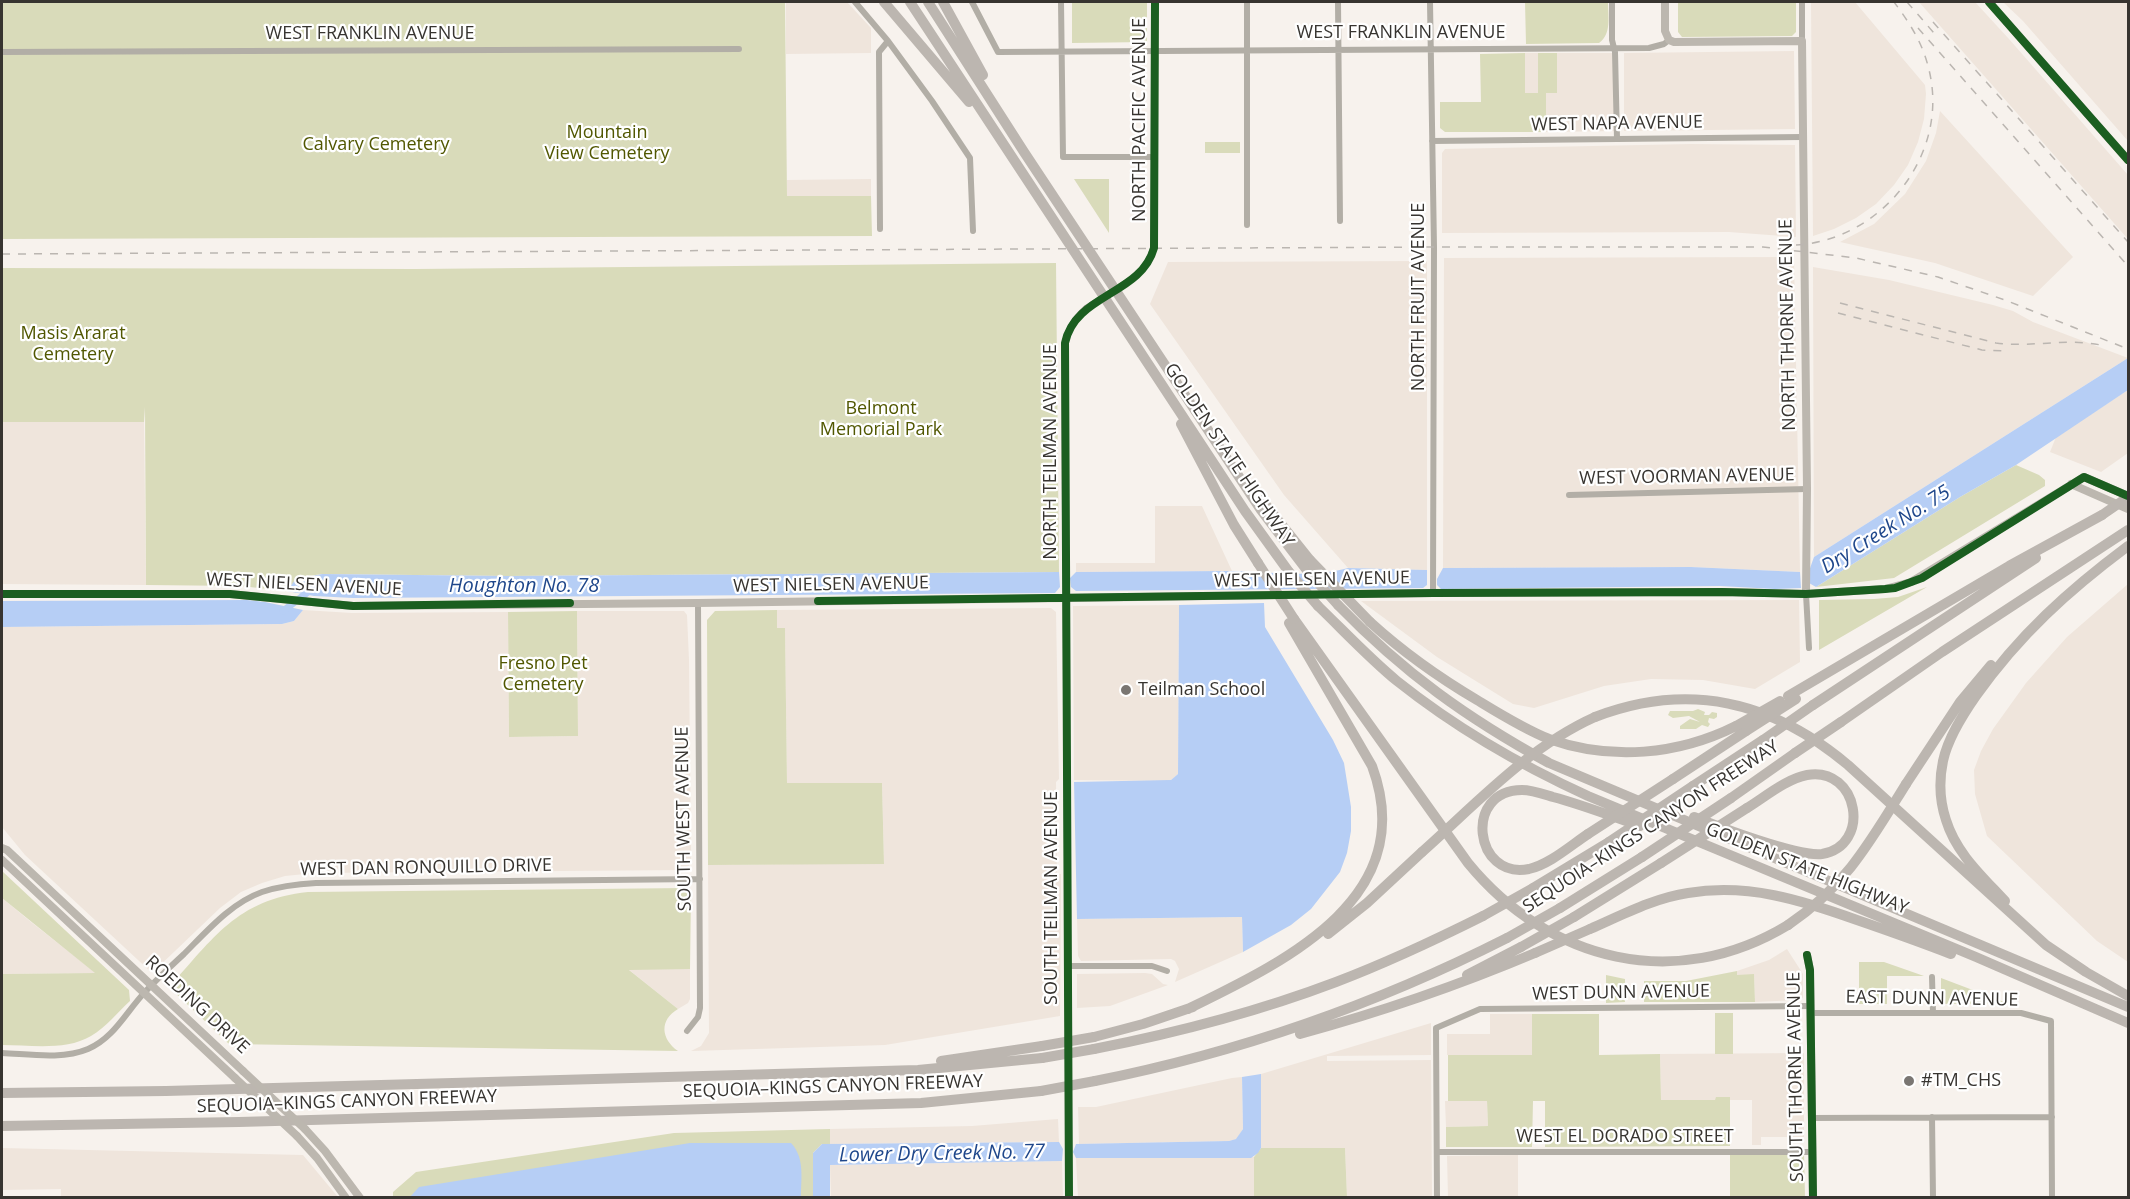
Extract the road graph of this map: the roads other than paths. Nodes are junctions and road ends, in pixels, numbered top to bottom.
1 (855, 2) edge
2 (884, 2) edge
3 (910, 2) edge
4 (928, 2) edge
5 (943, 2) edge
6 (972, 2) edge
7 (1061, 2) edge
8 (1155, 2) edge
9 (1247, 2) edge
10 (1338, 2) edge
11 (1430, 2) edge
12 (1612, 2) edge
13 (1665, 2) edge
14 (1802, 2) edge
15 (1989, 2) edge
16 (1669, 40) junction
17 (888, 41) junction
18 (1802, 41) junction
19 (1614, 48) junction
20 (739, 50) dead end
21 (1338, 50) junction
22 (1430, 50) junction
23 (1155, 51) junction
24 (1247, 51) junction
25 (2, 52) edge
26 (1062, 52) junction
27 (1802, 137) junction
28 (1617, 139) junction
29 (1432, 141) junction
30 (1003, 144) junction
31 (1024, 152) junction
32 (1154, 157) junction
33 (2128, 160) edge
34 (1340, 221) dead end
35 (1247, 225) dead end
36 (880, 229) dead end
37 (973, 231) dead end
38 (1155, 238) joint
39 (1152, 344) junction
40 (1169, 396) junction
41 (2071, 484) junction
42 (1807, 489) junction
43 (1569, 495) dead end
44 (2128, 497) edge
45 (2128, 509) edge
46 (2102, 515) junction
47 (2128, 531) edge
48 (2128, 546) edge
49 (1433, 590) junction
50 (1806, 591) junction
51 (2, 594) edge
52 (1065, 599) junction
53 (698, 603) junction
54 (1291, 620) junction
55 (2033, 626) junction
56 (1809, 648) dead end
57 (1741, 729) junction
58 (1549, 763) junction
59 (2, 848) edge
60 (2, 860) edge
61 (1783, 878) junction
62 (700, 879) junction
63 (2046, 945) junction
64 (1807, 955) dead end
65 (1068, 966) junction
66 (1167, 971) dead end
67 (1932, 977) dead end
68 (152, 985) junction
69 (144, 992) junction
70 (2128, 996) edge
71 (2084, 1003) junction
72 (1401, 1005) junction
73 (2128, 1007) edge
74 (1188, 1009) junction
75 (1811, 1009) junction
76 (1933, 1013) junction
77 (2128, 1023) edge
78 (687, 1031) dead end
79 (1042, 1052) junction
80 (2, 1053) edge
81 (1197, 1059) junction
82 (2, 1093) edge
83 (2052, 1117) junction
84 (1812, 1118) junction
85 (1932, 1118) junction
86 (2, 1126) edge
87 (1437, 1152) junction
88 (1812, 1152) junction
89 (346, 1197) edge
90 (360, 1197) edge
91 (1069, 1197) edge
92 (1437, 1197) edge
93 (1813, 1197) edge
94 (1933, 1197) edge
95 (2052, 1197) edge

1 - 17 street
2 - 30 highway
3 - 30 highway, GOLDEN STATE HIGHWAY
4 - 31 highway, GOLDEN STATE HIGHWAY
5 - 31 highway
6 - 26 street, WEST FRANKLIN AVENUE
7 - 26 street
8 - 23 street, NORTH PACIFIC AVENUE
9 - 24 street
10 - 21 street
11 - 22 street, NORTH FRUIT AVENUE
12 - 19 street
13 - 16 street
14 - 18 street, NORTH THORNE AVENUE
15 - 33 street
16 - 18 street, WEST FRANKLIN AVENUE
16 - 19 street, WEST FRANKLIN AVENUE
17 - 36 street
17 - 37 street
18 - 27 street, NORTH THORNE AVENUE
19 - 22 street, WEST FRANKLIN AVENUE
19 - 28 street
20 - 25 street, WEST FRANKLIN AVENUE
21 - 22 street, WEST FRANKLIN AVENUE
21 - 24 street, WEST FRANKLIN AVENUE
21 - 34 street
22 - 29 street, NORTH FRUIT AVENUE
23 - 24 street, WEST FRANKLIN AVENUE
23 - 26 street, WEST FRANKLIN AVENUE
23 - 32 street, NORTH PACIFIC AVENUE
24 - 35 street
26 - 32 street
27 - 28 street, WEST NAPA AVENUE
27 - 42 street, NORTH THORNE AVENUE
28 - 29 street, WEST NAPA AVENUE
29 - 49 street, NORTH FRUIT AVENUE
30 - 40 highway, GOLDEN STATE HIGHWAY
31 - 39 highway, GOLDEN STATE HIGHWAY
32 - 38 street, NORTH PACIFIC AVENUE
38 - 52 street, NORTH TEILMAN AVENUE, bridge
39 - 57 highway, bridge
39 - 58 highway, GOLDEN STATE HIGHWAY, bridge
40 - 54 highway, bridge
40 - 61 highway, GOLDEN STATE HIGHWAY, bridge
41 - 44 street
41 - 45 street
41 - 50 street, WEST NIELSEN AVENUE
42 - 43 street, WEST VOORMAN AVENUE
42 - 50 street, NORTH THORNE AVENUE
44 - 46 highway, bridge
46 - 57 highway, bridge
46 - 79 highway, SEQUOIA–KINGS CANYON FREEWAY, bridge
47 - 81 highway, SEQUOIA–KINGS CANYON FREEWAY, bridge
48 - 55 highway
49 - 50 street, WEST NIELSEN AVENUE
49 - 52 street, WEST NIELSEN AVENUE
50 - 56 street, NORTH THORNE AVENUE
51 - 53 street, WEST NIELSEN AVENUE
52 - 53 street, WEST NIELSEN AVENUE
52 - 65 street, SOUTH TEILMAN AVENUE
53 - 62 street, SOUTH WEST AVENUE
54 - 55 highway, bridge
54 - 74 highway
55 - 63 highway
57 - 61 highway, bridge
58 - 72 highway, bridge
58 - 73 highway, GOLDEN STATE HIGHWAY
59 - 68 street, ROEDING DRIVE
60 - 69 street, ROEDING DRIVE
61 - 71 highway, GOLDEN STATE HIGHWAY
62 - 68 street, WEST DAN RONQUILLO DRIVE
62 - 78 street, SOUTH WEST AVENUE
63 - 70 highway
63 - 74 highway, bridge
64 - 75 street, SOUTH THORNE AVENUE
65 - 66 street
65 - 91 street, SOUTH TEILMAN AVENUE
67 - 76 street
68 - 69 street, WEST DAN RONQUILLO DRIVE
68 - 90 street, ROEDING DRIVE, bridge
69 - 80 street, WEST DAN RONQUILLO DRIVE
69 - 89 street, ROEDING DRIVE, bridge
71 - 72 highway, bridge
71 - 77 highway, GOLDEN STATE HIGHWAY
72 - 81 highway
74 - 79 highway, bridge
75 - 76 street, EAST DUNN AVENUE
75 - 84 street, SOUTH THORNE AVENUE
75 - 87 street, WEST DUNN AVENUE
76 - 83 street, EAST DUNN AVENUE
79 - 82 highway, SEQUOIA–KINGS CANYON FREEWAY
81 - 86 highway, SEQUOIA–KINGS CANYON FREEWAY, bridge
83 - 85 street
83 - 95 street
84 - 85 street
84 - 88 street, SOUTH THORNE AVENUE
85 - 94 street
87 - 88 street, WEST EL DORADO STREET
87 - 92 street
88 - 93 street, SOUTH THORNE AVENUE

